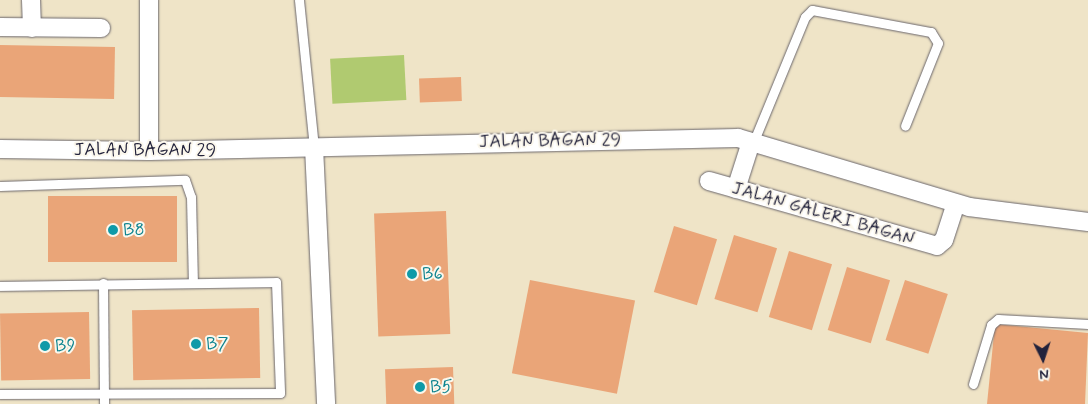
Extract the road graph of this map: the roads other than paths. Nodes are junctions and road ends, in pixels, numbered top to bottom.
1 (31, 0) edge
2 (149, 0) edge
3 (299, 0) edge
4 (0, 27) edge
5 (32, 28) junction
6 (101, 28) dead end
7 (905, 126) dead end
8 (752, 142) junction
9 (314, 147) junction
10 (0, 149) edge
11 (150, 151) junction
12 (709, 181) dead end
13 (0, 186) edge
14 (736, 189) junction
15 (956, 204) junction
16 (1088, 222) edge
17 (193, 282) junction
18 (103, 283) junction
19 (0, 286) edge
20 (1088, 324) edge
21 (973, 384) dead end
22 (0, 394) edge
23 (104, 394) junction
24 (104, 404) edge
25 (326, 404) edge

1 - 5 street
2 - 11 street
3 - 9 lane
4 - 5 street
5 - 6 street
7 - 8 lane
8 - 9 street, JALAN BAGAN 29
8 - 14 street
8 - 15 street, JALAN BAGAN 29
9 - 11 street, JALAN BAGAN 29
9 - 25 street
10 - 11 street, JALAN BAGAN 29
12 - 14 street, JALAN GALERI BAGAN
13 - 17 lane
14 - 15 street, JALAN GALERI BAGAN
15 - 16 street, JALAN BAGAN 29
17 - 18 lane
17 - 23 lane
18 - 19 lane
18 - 23 lane
20 - 21 lane
22 - 23 lane
23 - 24 lane

